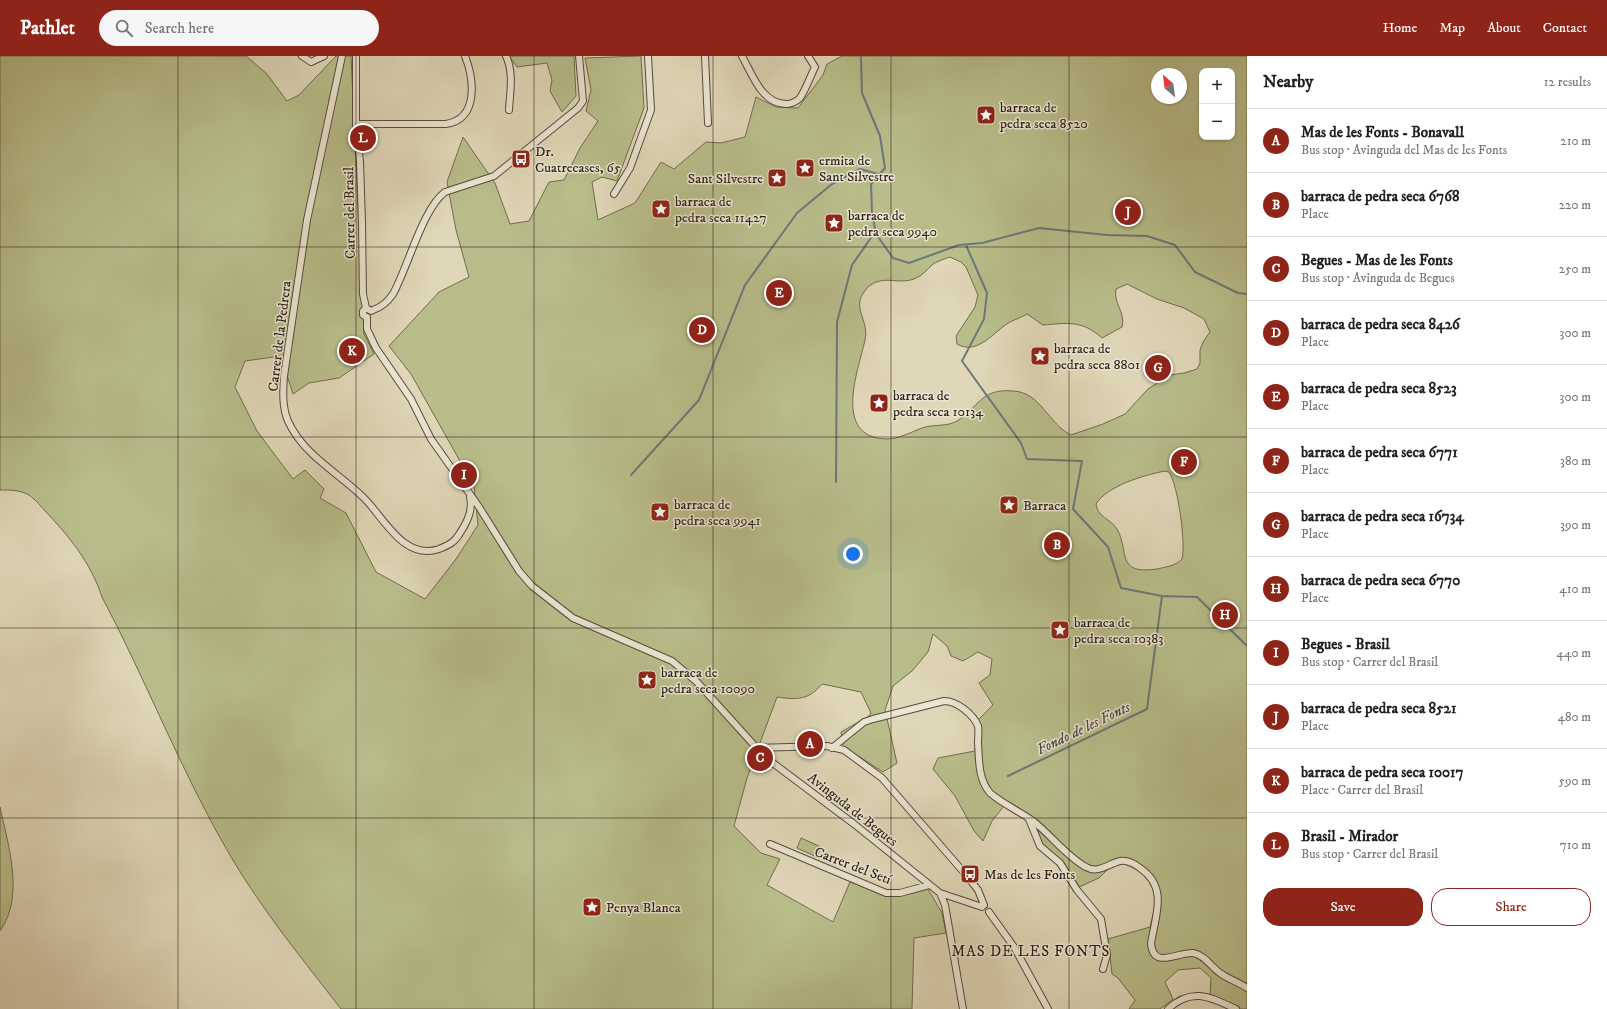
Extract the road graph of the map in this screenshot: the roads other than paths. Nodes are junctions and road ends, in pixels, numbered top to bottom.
1 (302, 56) edge
2 (324, 56) edge
3 (342, 56) edge
4 (356, 56) edge
5 (465, 56) edge
6 (506, 56) edge
7 (578, 56) edge
8 (648, 56) edge
9 (705, 56) edge
10 (742, 56) edge
11 (808, 56) edge
12 (509, 110) dead end
13 (708, 123) dead end
14 (356, 124) junction
15 (614, 194) dead end
16 (369, 310) junction
17 (470, 497) junction
18 (757, 748) junction
19 (832, 748) junction
20 (1029, 819) junction
21 (770, 844) dead end
22 (928, 885) junction
23 (940, 894) junction
24 (983, 906) junction
25 (1103, 969) dead end
26 (1247, 988) edge
27 (963, 1009) edge
28 (1048, 1009) edge
29 (1168, 1009) edge
30 (1236, 1009) edge

1 - 2 street
3 - 17 street, Carrer de la Pedrera
4 - 14 street, Carrer del Brasil
5 - 14 street
6 - 12 street
7 - 16 street
8 - 15 street
9 - 13 street
10 - 11 street
14 - 16 street, Carrer del Brasil
16 - 17 street, Carrer del Brasil
17 - 18 street, Avinguda de Begues
18 - 19 street
18 - 22 street, Avinguda de Begues
19 - 20 street
19 - 24 street
20 - 25 street
20 - 26 street
21 - 22 street, Carrer del Setí
22 - 23 street, Avinguda de Begues
23 - 24 street, Avinguda de Begues
23 - 27 street
24 - 28 street
29 - 30 street

